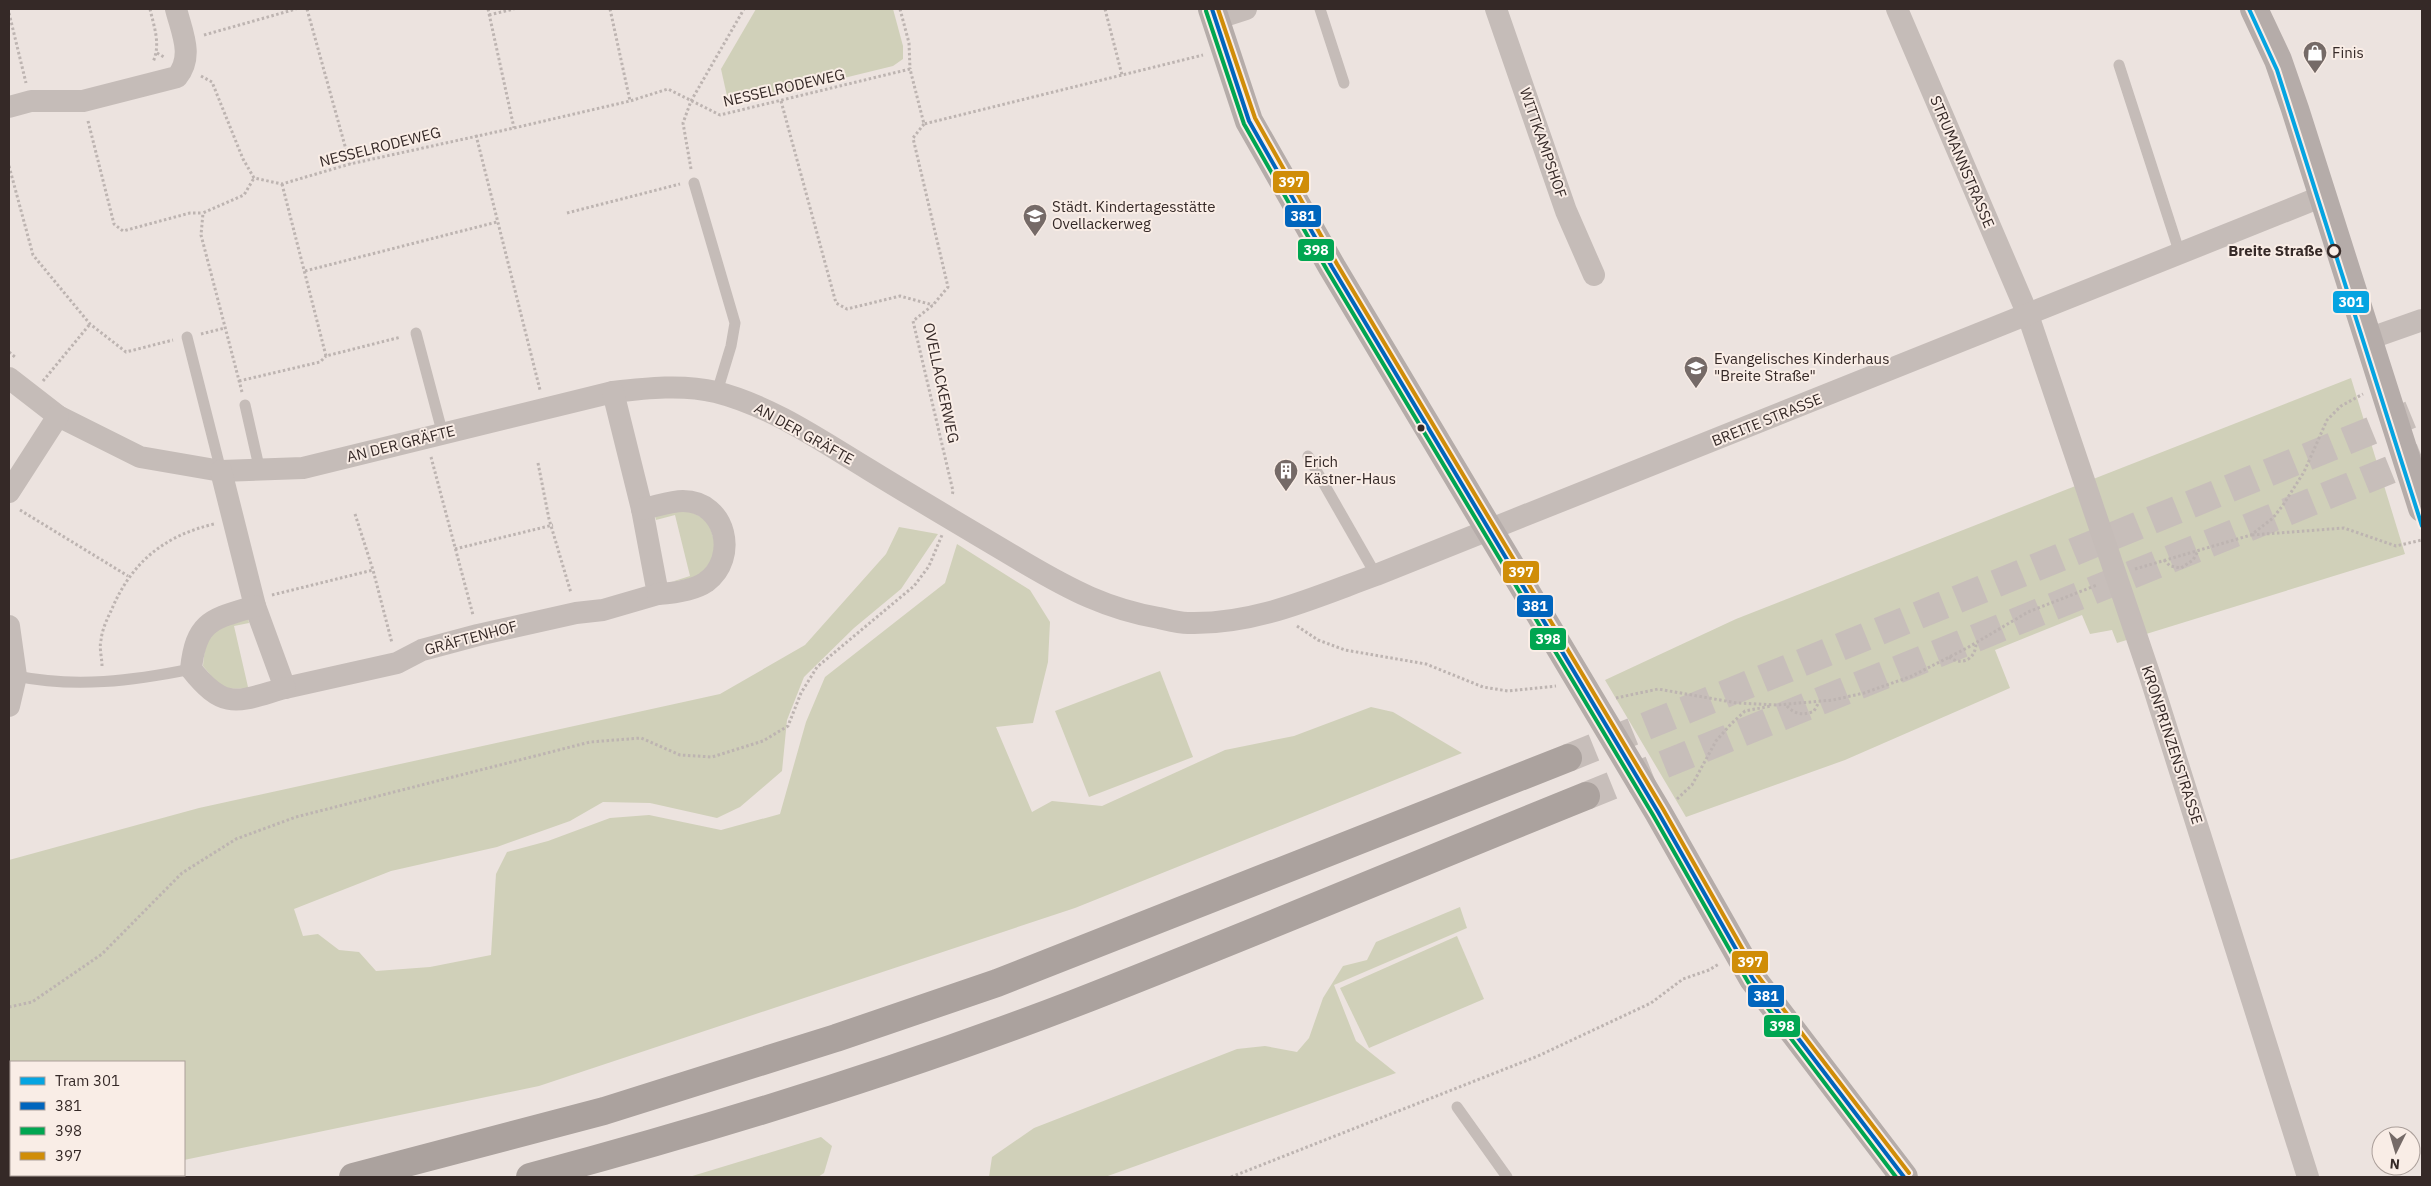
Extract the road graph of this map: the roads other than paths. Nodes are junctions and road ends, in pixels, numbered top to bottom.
1 (176, 9) edge
2 (1246, 9) edge
3 (1320, 9) edge
4 (1496, 9) edge
5 (1897, 9) edge
6 (2254, 9) edge
7 (1214, 14) edge
8 (2119, 65) dead end
9 (1344, 83) dead end
10 (9, 107) edge
11 (693, 182) road end
12 (2323, 196) junction
13 (2180, 254) junction
14 (1594, 275) dead end
15 (2028, 315) junction
16 (2422, 320) edge
17 (416, 333) road end
18 (188, 337) road end
19 (2368, 339) junction
20 (9, 378) edge
21 (613, 392) junction
22 (717, 392) junction
23 (245, 405) road end
24 (58, 416) junction
25 (434, 437) junction
26 (1308, 456) dead end
27 (221, 471) junction
28 (260, 471) junction
29 (13, 500) edge
30 (2422, 508) edge
31 (642, 510) junction
32 (1489, 531) junction
33 (1376, 575) junction
34 (658, 594) junction
35 (254, 602) junction
36 (9, 626) edge
37 (191, 669) junction
38 (16, 676) junction
39 (285, 688) junction
40 (9, 706) edge
41 (1568, 758) tunnel mouth
42 (1586, 796) tunnel mouth
43 (1457, 1107) dead end
44 (353, 1177) edge
45 (530, 1177) edge
46 (1507, 1177) edge
47 (1904, 1177) edge
48 (2308, 1177) edge

1 - 10 street
2 - 7 street
3 - 9 lane
4 - 14 street, WITTKAMPSHOF
5 - 15 street, STRUMANNSTRASSE
6 - 12 street
7 - 32 street
8 - 13 lane
11 - 22 lane
12 - 13 street, BREITE STRASSE
12 - 19 street
13 - 15 street, BREITE STRASSE
15 - 32 street, BREITE STRASSE
15 - 48 street, KRONPRINZENSTRASSE
16 - 19 street
17 - 25 lane
18 - 27 lane
19 - 30 street
20 - 24 street, AN DER GRÄFTE
21 - 22 street, AN DER GRÄFTE
21 - 25 street, AN DER GRÄFTE
21 - 31 street
22 - 33 street, AN DER GRÄFTE
23 - 28 lane
24 - 27 street, AN DER GRÄFTE
24 - 29 street
25 - 28 street, AN DER GRÄFTE
26 - 33 lane
27 - 28 street, AN DER GRÄFTE
27 - 35 street
31 - 34 street
31 - 34 street, GRÄFTENHOF
32 - 33 street, AN DER GRÄFTE
32 - 47 street
34 - 39 street, GRÄFTENHOF
35 - 37 street
35 - 39 street
36 - 38 street
37 - 38 lane
37 - 39 street, GRÄFTENHOF
38 - 40 street
41 - 44 highway
42 - 45 highway
43 - 46 lane

